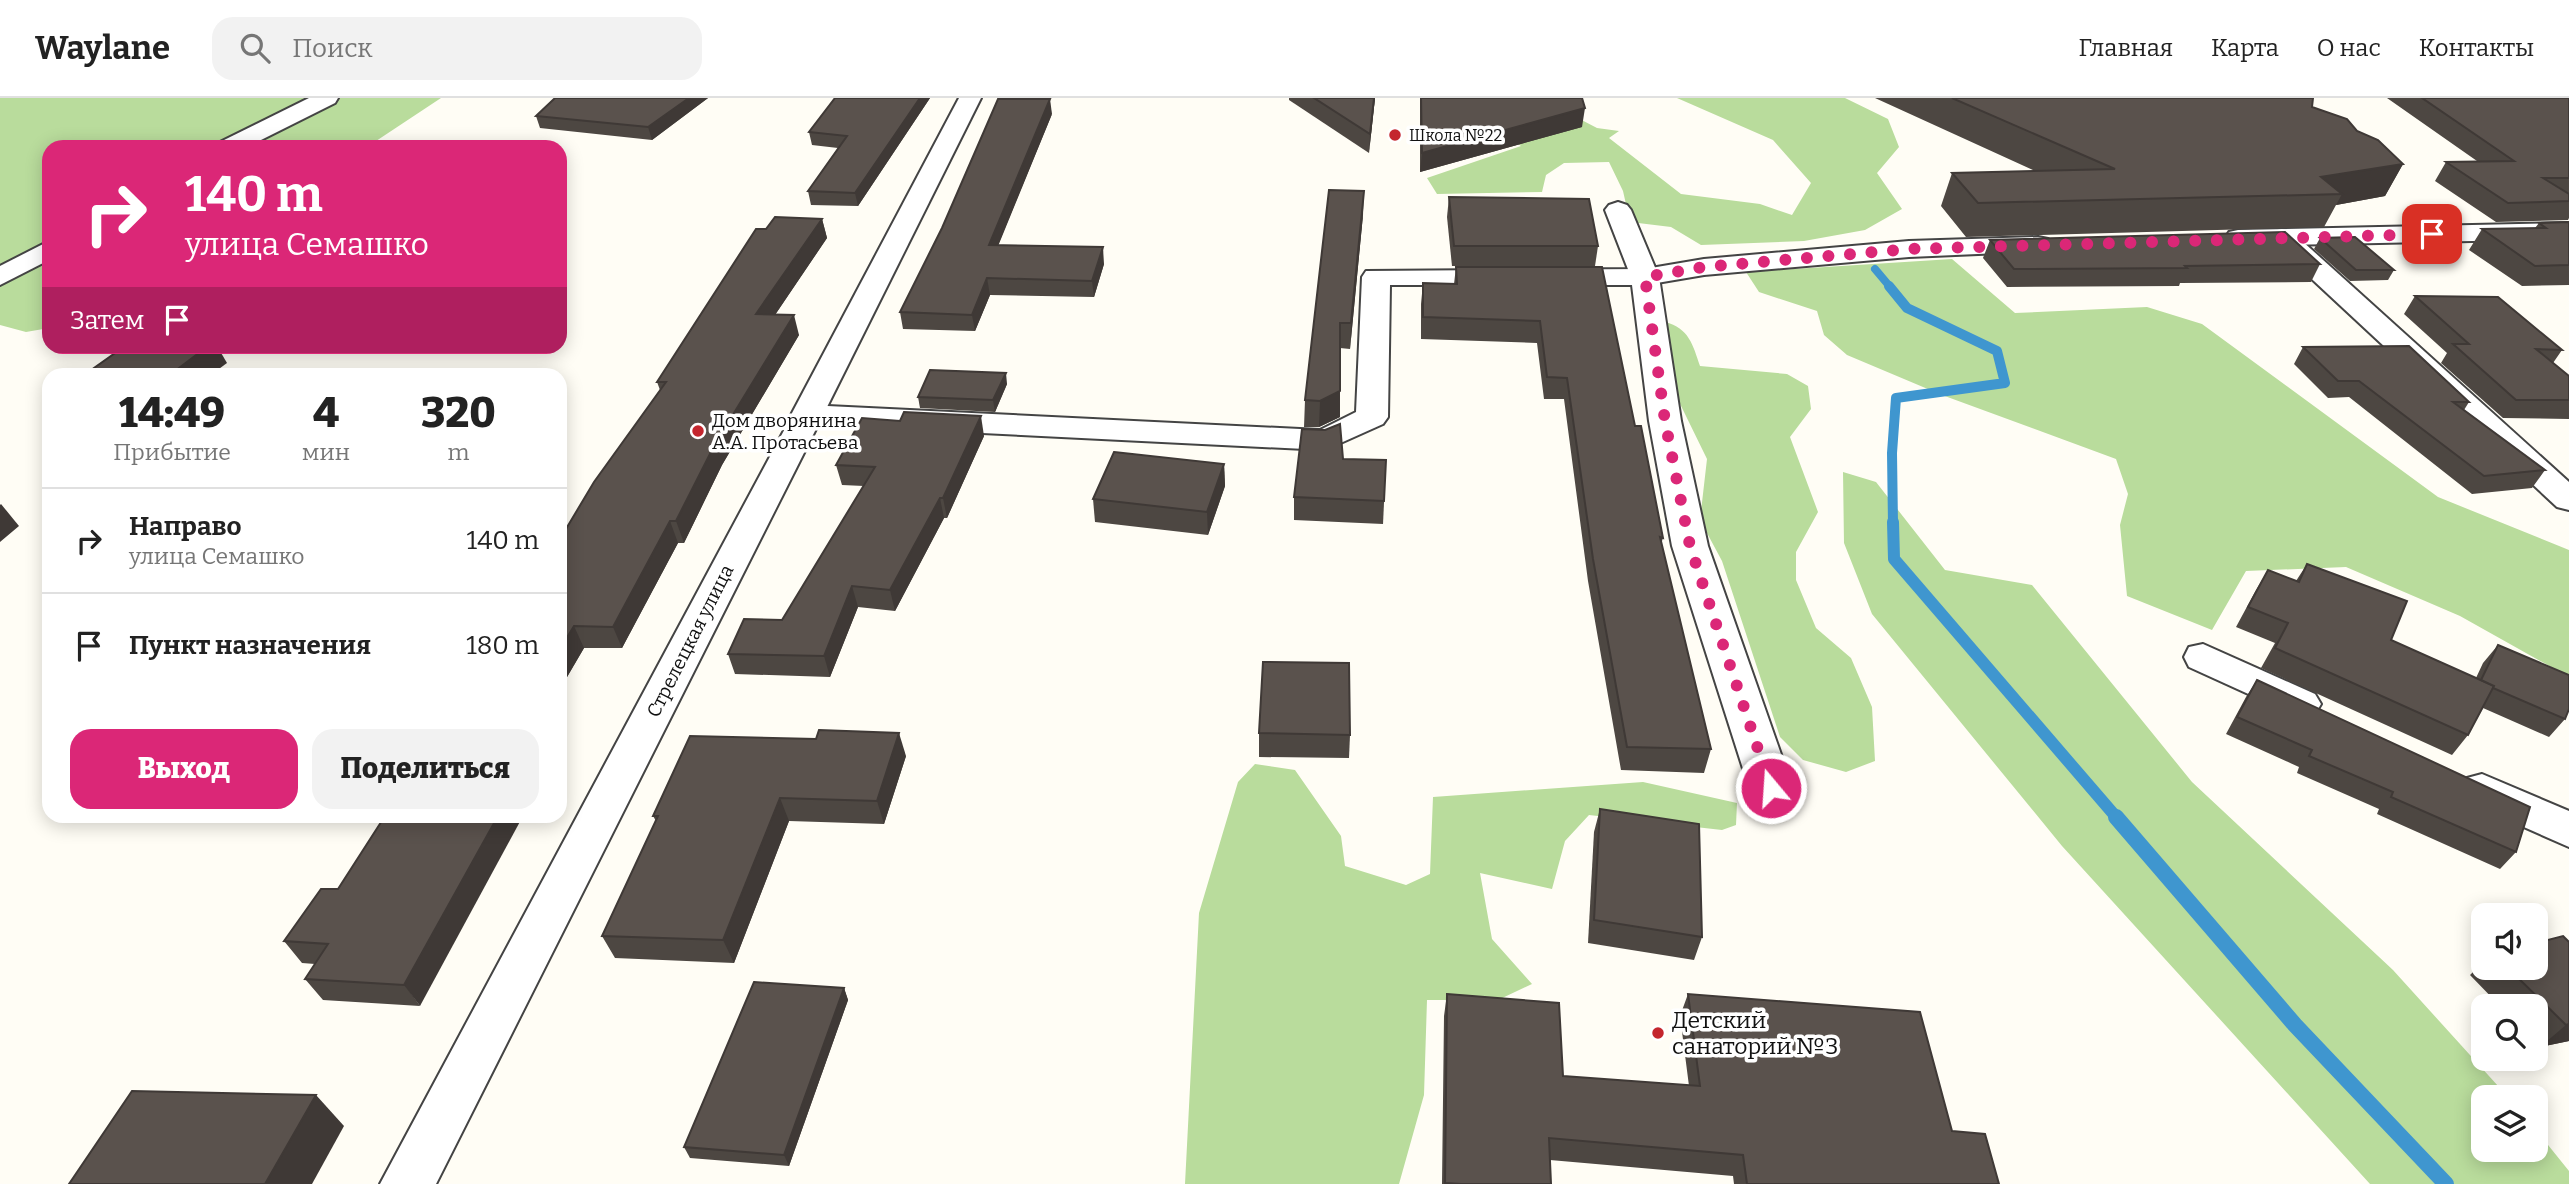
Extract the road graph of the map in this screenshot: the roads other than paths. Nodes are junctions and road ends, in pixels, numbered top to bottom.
1 (327, 98) edge
2 (970, 98) edge
3 (242, 140) edge
4 (1618, 210) dead end
5 (2569, 231) edge
6 (2283, 237) junction
7 (2207, 239) edge
8 (2060, 244) edge
9 (42, 253) edge
10 (0, 277) edge
11 (1645, 277) junction
12 (807, 415) junction
13 (2569, 500) edge
14 (2203, 657) dead end
15 (2341, 723) edge
16 (2451, 775) edge
17 (1775, 800) dead end
18 (2569, 830) edge
19 (407, 1184) edge

1 - 3 street
2 - 12 street, Стрелецкая улица
4 - 11 street
5 - 6 street
6 - 7 street
6 - 13 street
8 - 11 street
9 - 10 street
11 - 12 street
11 - 17 street
12 - 19 street, Стрелецкая улица
14 - 15 street
16 - 18 street

